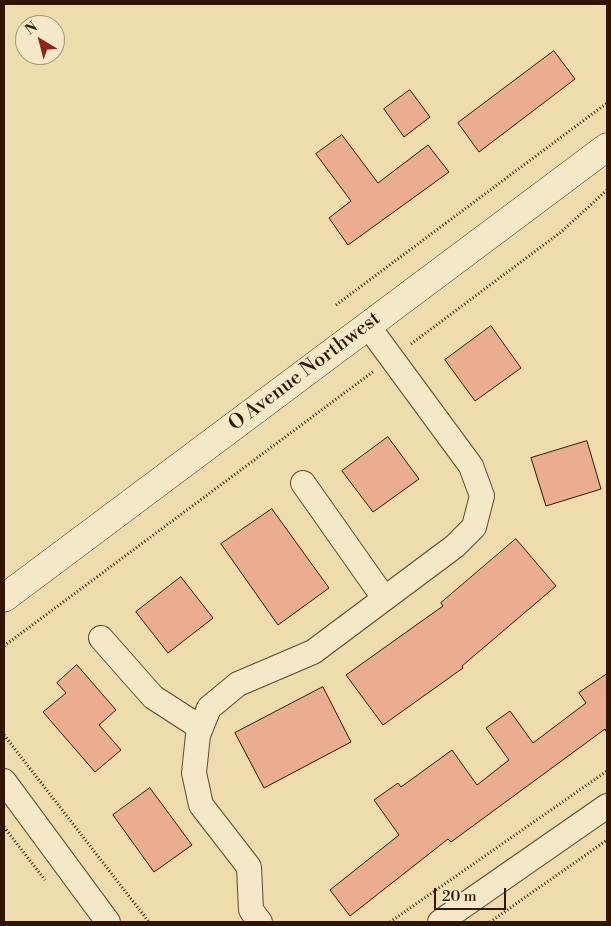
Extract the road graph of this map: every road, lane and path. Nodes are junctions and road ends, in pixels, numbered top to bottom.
1 (607, 103) edge
2 (607, 147) edge
3 (607, 190) edge
4 (336, 305) dead end
5 (368, 326) junction
6 (392, 358) junction
7 (303, 483) dead end
8 (4, 598) edge
9 (384, 598) junction
10 (101, 638) dead end
11 (4, 646) edge
12 (201, 728) junction
13 (4, 735) edge
14 (607, 771) edge
15 (4, 781) edge
16 (607, 806) edge
17 (4, 827) edge
18 (607, 840) edge
19 (46, 883) dead end
20 (251, 918) edge
21 (108, 922) edge
22 (149, 922) edge
23 (390, 922) edge
24 (440, 922) edge
25 (490, 922) edge

1 - 4 path
2 - 5 street, O Avenue Northwest
3 - 6 path
5 - 6 street
5 - 8 street, O Avenue Northwest
6 - 9 street
6 - 11 path
7 - 9 street
9 - 12 street
10 - 12 street
12 - 20 street
13 - 22 path
14 - 23 path
15 - 21 street
16 - 24 street
17 - 19 path
18 - 25 path

